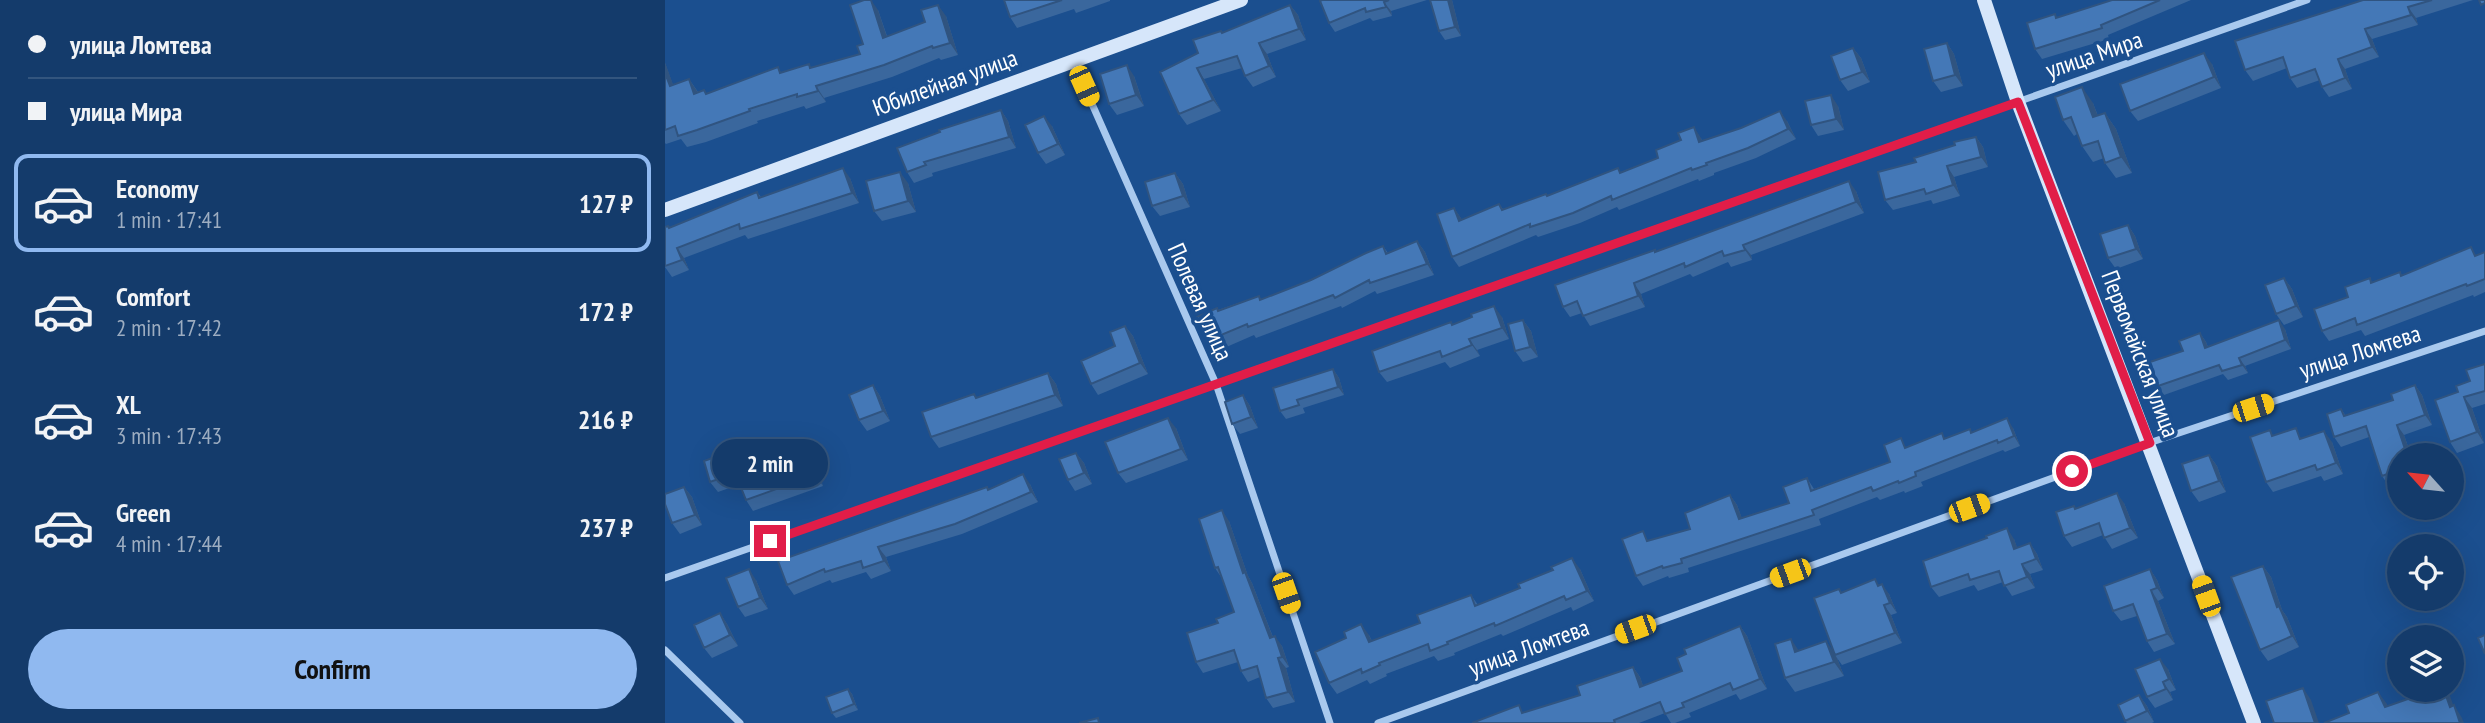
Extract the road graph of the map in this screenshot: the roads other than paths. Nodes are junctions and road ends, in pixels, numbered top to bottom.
1 (1241, 0) edge
2 (1984, 0) edge
3 (2307, 0) edge
4 (1073, 61) junction
5 (2018, 102) junction
6 (665, 210) edge
7 (2485, 331) edge
8 (1216, 384) junction
9 (2150, 443) junction
10 (665, 578) edge
11 (665, 650) edge
12 (740, 723) edge
13 (1330, 723) edge
14 (1378, 723) edge
15 (2254, 723) edge

1 - 4 street, Юбилейная улица
2 - 5 street, Первомайская улица
3 - 5 street, улица Мира
4 - 6 street, Юбилейная улица
4 - 8 street, Полевая улица
5 - 8 street, улица Мира
5 - 9 street, Первомайская улица
7 - 9 street, улица Ломтева
8 - 10 street, улица Мира
8 - 13 street, Полевая улица
9 - 14 street, улица Ломтева
9 - 15 street, Первомайская улица
11 - 12 street

